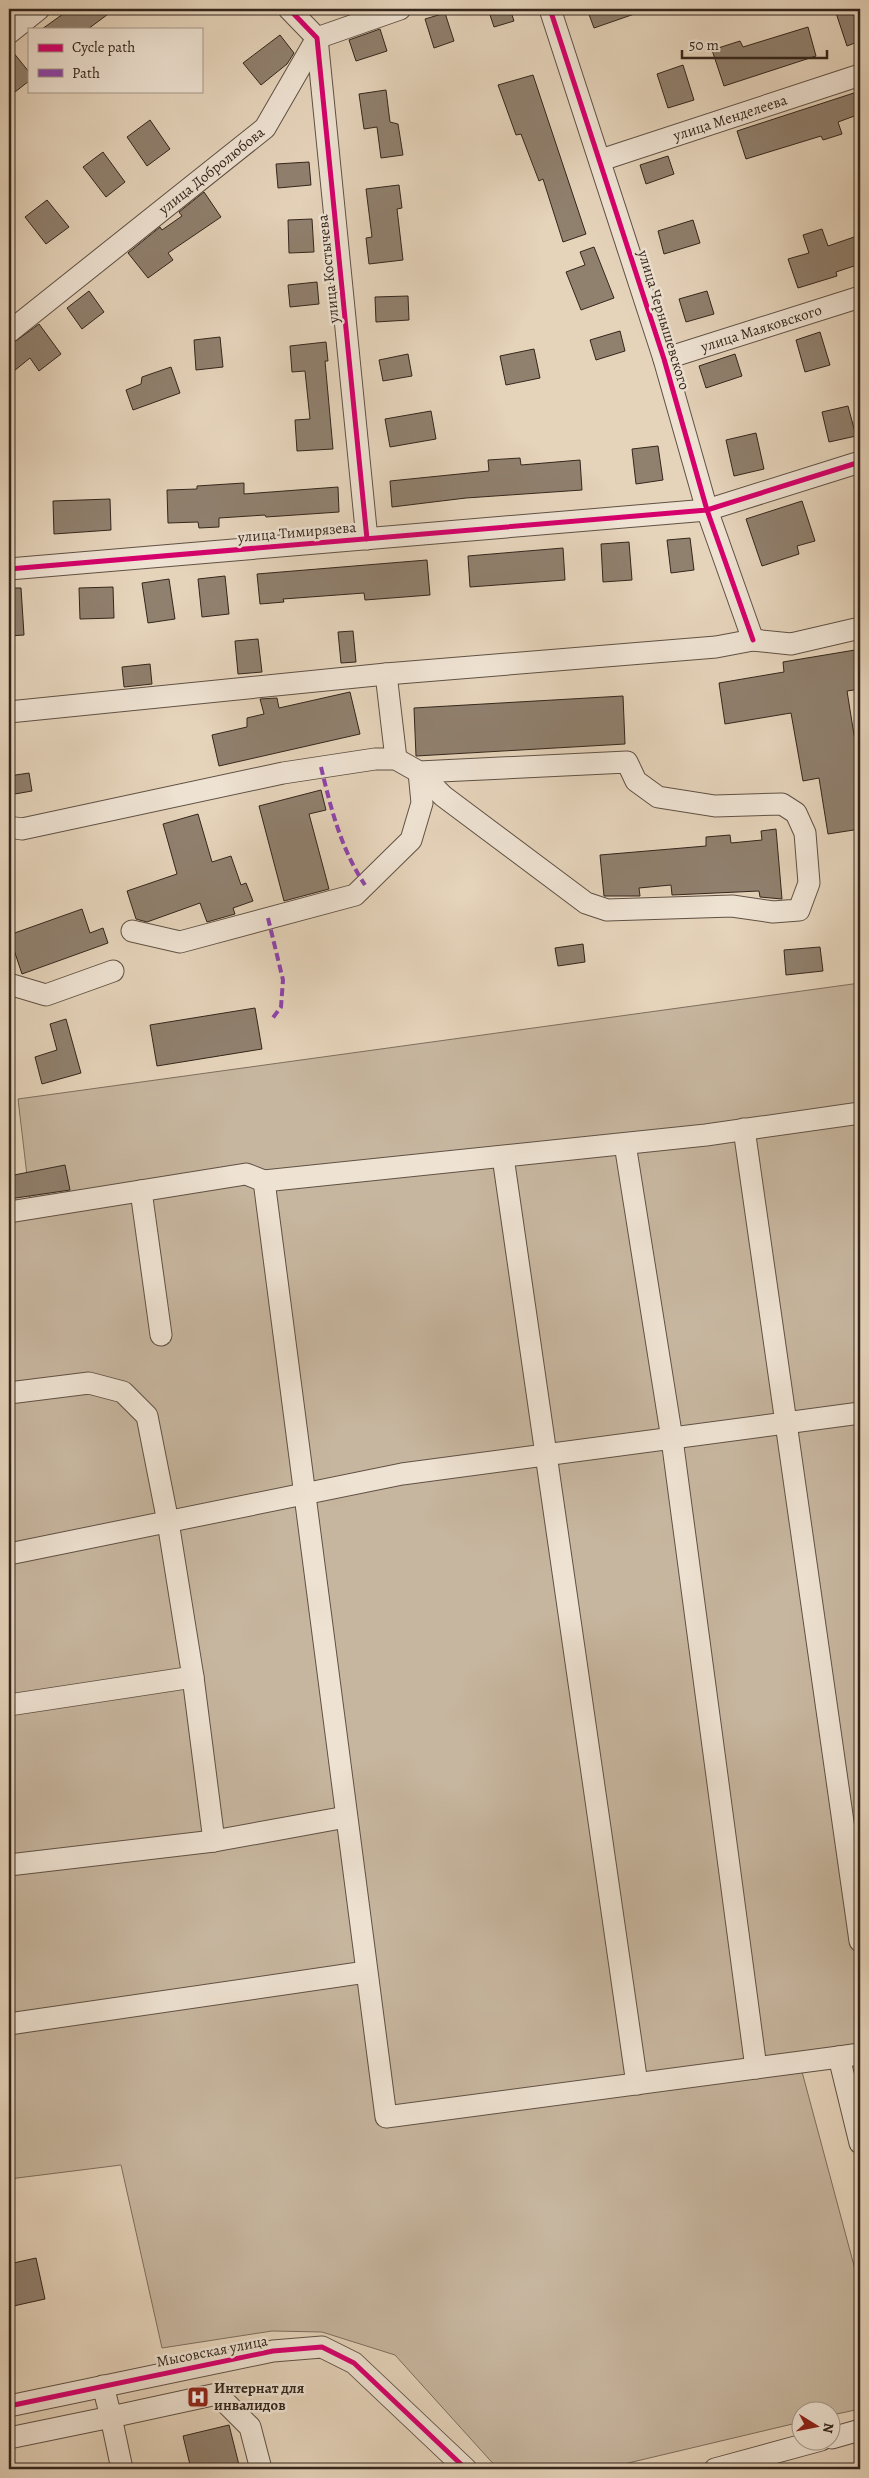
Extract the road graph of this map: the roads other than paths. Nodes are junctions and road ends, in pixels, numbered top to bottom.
1 (39, 9) edge
2 (289, 9) edge
3 (400, 9) edge
4 (550, 9) edge
5 (9, 33) edge
6 (317, 38) junction
7 (860, 75) edge
8 (601, 160) junction
9 (860, 297) edge
10 (9, 332) edge
11 (664, 359) junction
12 (860, 462) edge
13 (707, 510) junction
14 (367, 539) junction
15 (9, 569) edge
16 (860, 628) edge
17 (753, 640) junction
18 (386, 674) junction
19 (9, 712) edge
20 (396, 759) junction
21 (418, 772) junction
22 (9, 828) edge
23 (132, 930) dead end
24 (113, 971) dead end
25 (9, 984) edge
26 (860, 1114) edge
27 (744, 1130) junction
28 (625, 1144) junction
29 (503, 1157) junction
30 (264, 1181) junction
31 (141, 1191) junction
32 (11, 1212) edge
33 (161, 1335) dead end
34 (9, 1393) edge
35 (860, 1413) edge
36 (786, 1423) junction
37 (672, 1439) junction
38 (546, 1456) junction
39 (304, 1494) junction
40 (168, 1522) junction
41 (9, 1554) edge
42 (193, 1677) junction
43 (9, 1705) edge
44 (346, 1817) junction
45 (214, 1841) junction
46 (9, 1865) edge
47 (860, 1942) edge
48 (366, 1972) junction
49 (9, 2024) edge
50 (860, 2054) edge
51 (839, 2057) junction
52 (756, 2068) junction
53 (637, 2084) junction
54 (860, 2143) edge
55 (103, 2386) junction
56 (9, 2406) edge
57 (111, 2417) junction
58 (860, 2430) edge
59 (842, 2435) edge
60 (9, 2438) edge
61 (792, 2450) edge
62 (749, 2465) edge
63 (122, 2469) edge
64 (261, 2469) edge
65 (466, 2469) edge
66 (715, 2469) edge

1 - 5 street
2 - 6 street
3 - 6 street
4 - 8 street, улица Чернышевского
6 - 10 street, улица Добролюбова
6 - 14 street, улица Костычева
7 - 8 street, улица Менделеева
8 - 11 street, улица Чернышевского
9 - 11 street, улица Маяковского
11 - 13 street, улица Чернышевского
12 - 13 street, улица Тимирязева
13 - 14 street, улица Тимирязева
13 - 17 street, улица Чернышевского
14 - 15 street, улица Тимирязева
16 - 17 street
17 - 18 street
18 - 19 street
18 - 20 street
20 - 21 street
20 - 22 street
21 - 21 street
21 - 23 street
24 - 25 street
26 - 27 street
27 - 28 street
27 - 36 street
28 - 29 street
28 - 37 street
29 - 30 street
29 - 38 street
30 - 31 street
30 - 39 street
31 - 32 street
31 - 33 street
34 - 40 street
35 - 36 street
36 - 37 street
36 - 47 street
37 - 38 street
37 - 52 street
38 - 39 street
38 - 53 street
39 - 40 street
39 - 44 street
40 - 41 street
40 - 42 street
42 - 43 street
42 - 45 street
44 - 45 street
44 - 48 street
45 - 46 street
48 - 49 street
48 - 53 street
50 - 51 street
51 - 52 street
51 - 54 street
52 - 53 street
55 - 56 street, Мысовская улица
55 - 57 street
55 - 65 street, Мысовская улица
57 - 60 street
57 - 63 street
57 - 64 street
58 - 59 street
61 - 62 street
62 - 66 street

